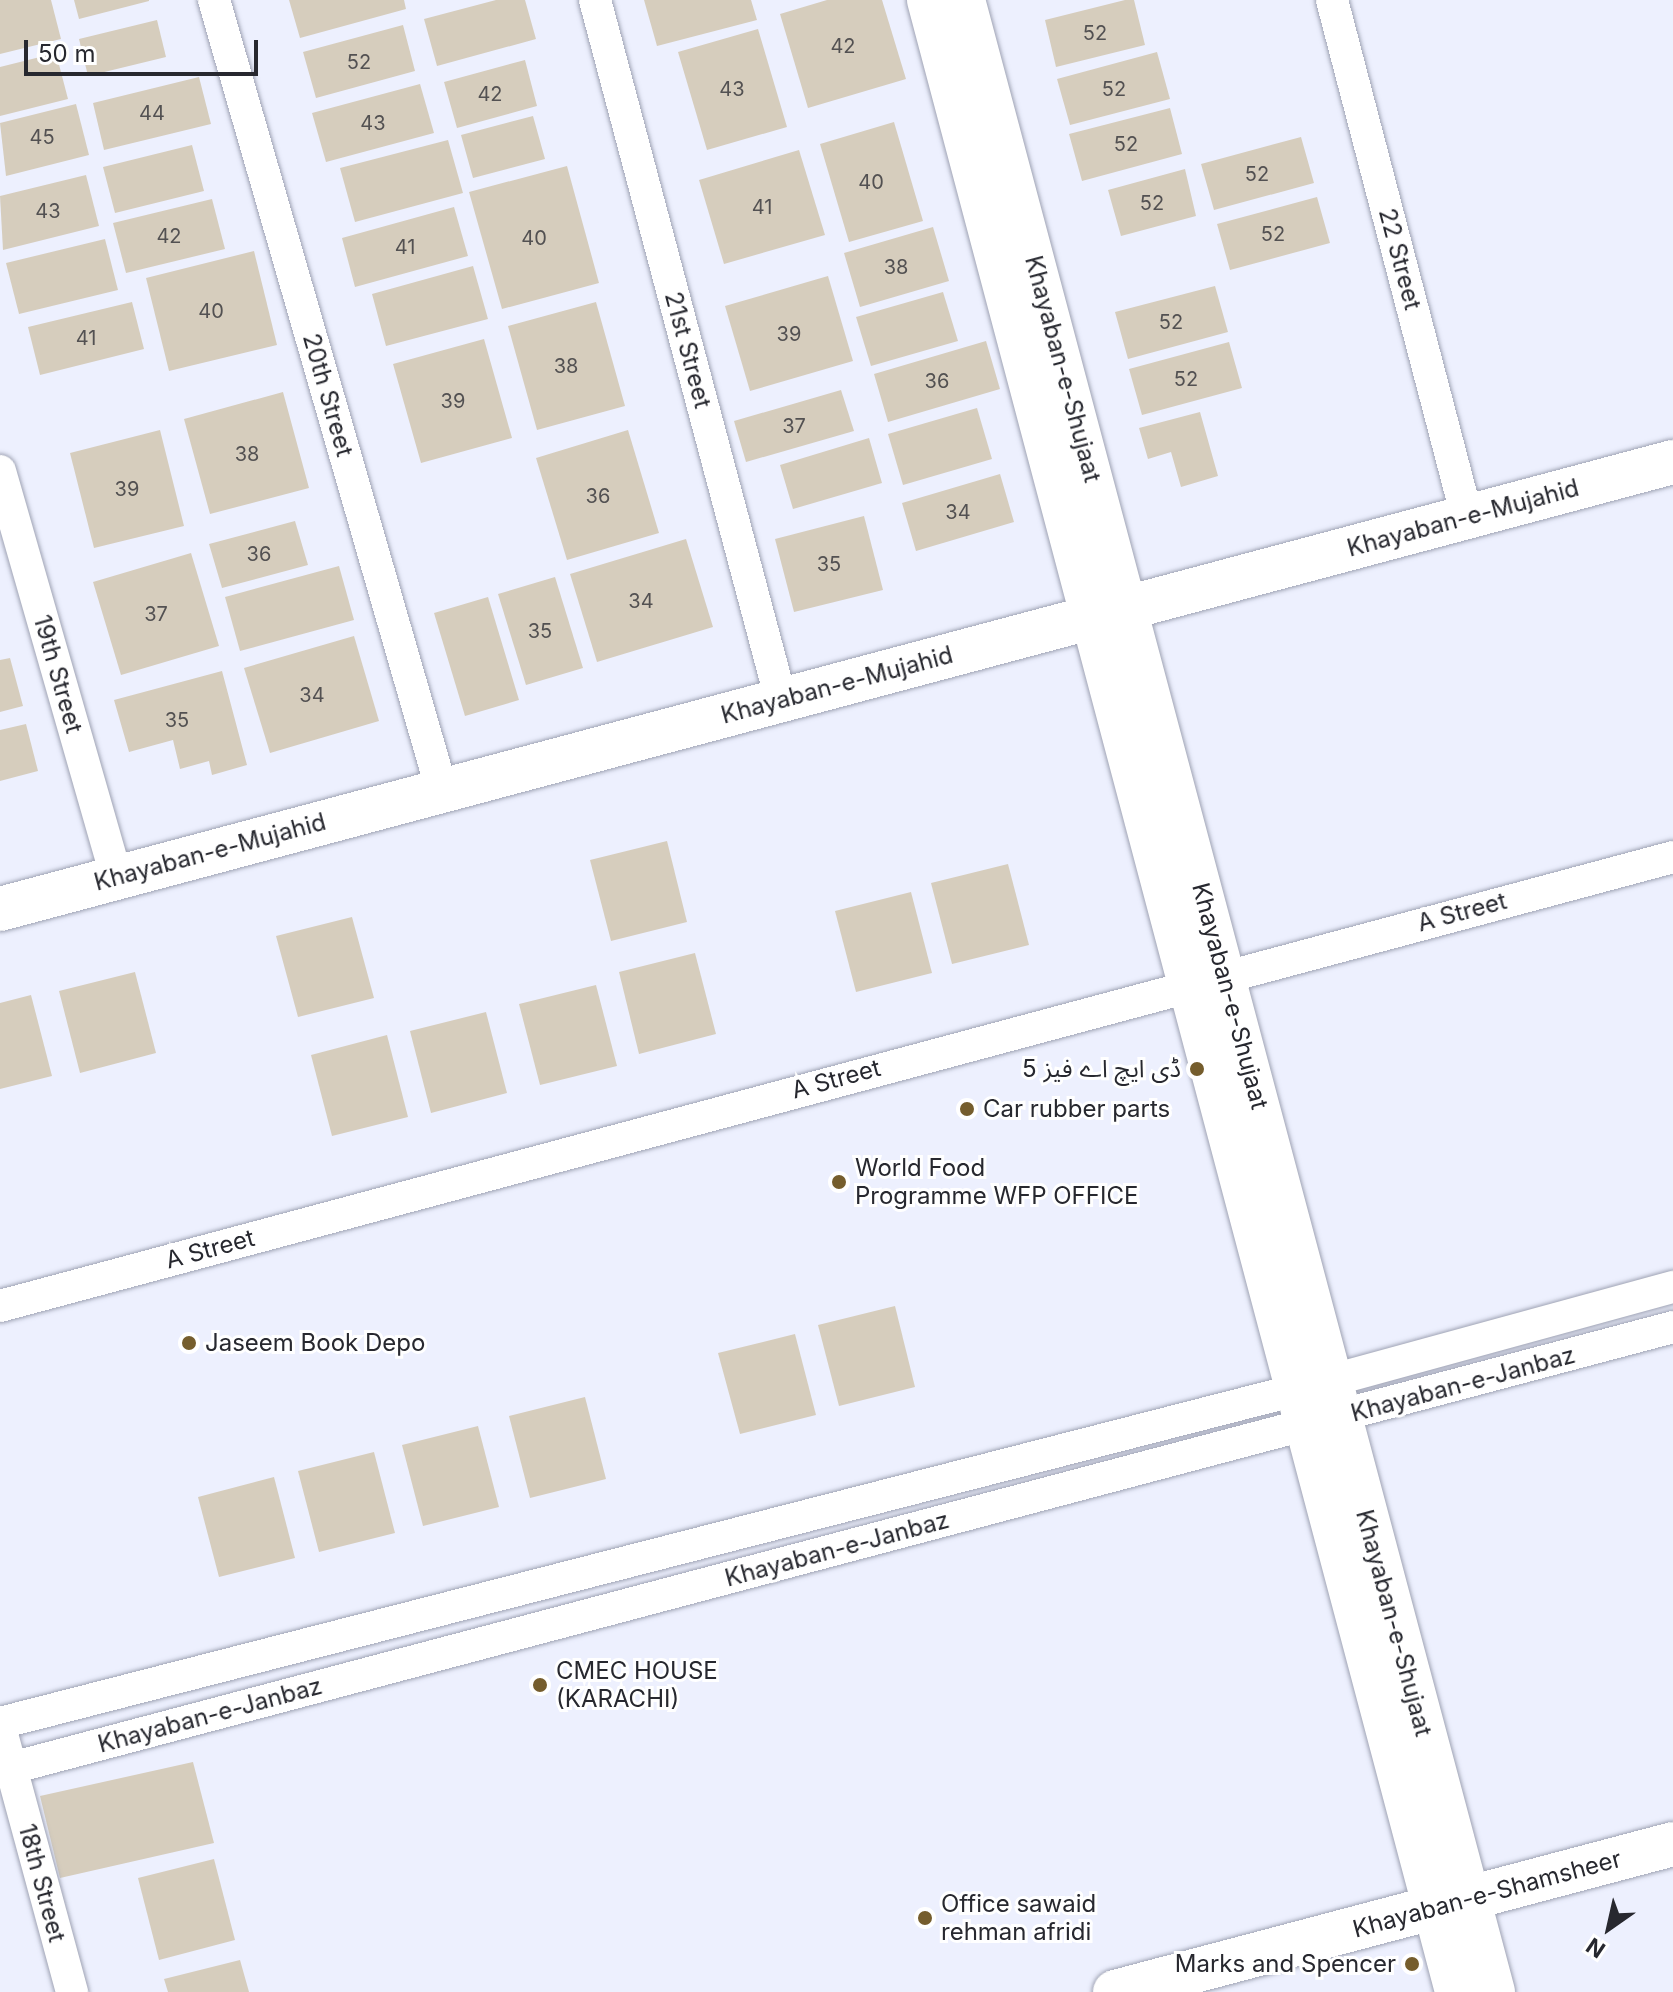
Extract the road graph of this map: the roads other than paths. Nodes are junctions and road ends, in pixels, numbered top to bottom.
1 (214, 0) edge
2 (595, 0) edge
3 (929, 0) edge
4 (963, 0) edge
5 (1332, 0) edge
6 (1673, 462) edge
7 (0, 471) edge
8 (1467, 517) junction
9 (1112, 612) junction
10 (781, 700) junction
11 (442, 791) junction
12 (1673, 857) edge
13 (117, 878) junction
14 (0, 909) edge
15 (1207, 978) junction
16 (1673, 1287) edge
17 (0, 1306) edge
18 (1673, 1327) edge
19 (1318, 1403) junction
20 (0, 1725) edge
21 (6, 1770) edge
22 (1673, 1844) edge
23 (1451, 1905) junction
24 (72, 1992) edge
25 (1115, 1992) edge
26 (1457, 1992) edge
27 (1493, 1992) edge

1 - 11 street, 20th Street
2 - 10 street, 21st Street
3 - 9 main road, Khayaban-e-Shujaat
4 - 9 main road, Khayaban-e-Shujaat
5 - 8 street, 22 Street
6 - 8 main road, Khayaban-e-Mujahid
7 - 13 street, 19th Street
8 - 9 main road, Khayaban-e-Mujahid
9 - 10 main road, Khayaban-e-Mujahid
9 - 15 main road, Khayaban-e-Shujaat
10 - 11 main road, Khayaban-e-Mujahid
11 - 13 main road, Khayaban-e-Mujahid
12 - 15 street, A Street
13 - 14 main road, Khayaban-e-Mujahid
15 - 17 street, A Street
15 - 19 main road, Khayaban-e-Shujaat
16 - 19 street, Khayaban-e-Janbaz
18 - 19 street, Khayaban-e-Janbaz
19 - 20 street, Khayaban-e-Janbaz
19 - 21 street, Khayaban-e-Janbaz
19 - 23 main road, Khayaban-e-Shujaat
20 - 21 street, 18th Street
21 - 24 street, 18th Street
22 - 23 main road, Khayaban-e-Shamsheer
23 - 25 main road, Khayaban-e-Shamsheer
23 - 26 main road, Khayaban-e-Shujaat
23 - 27 main road, Khayaban-e-Shujaat

